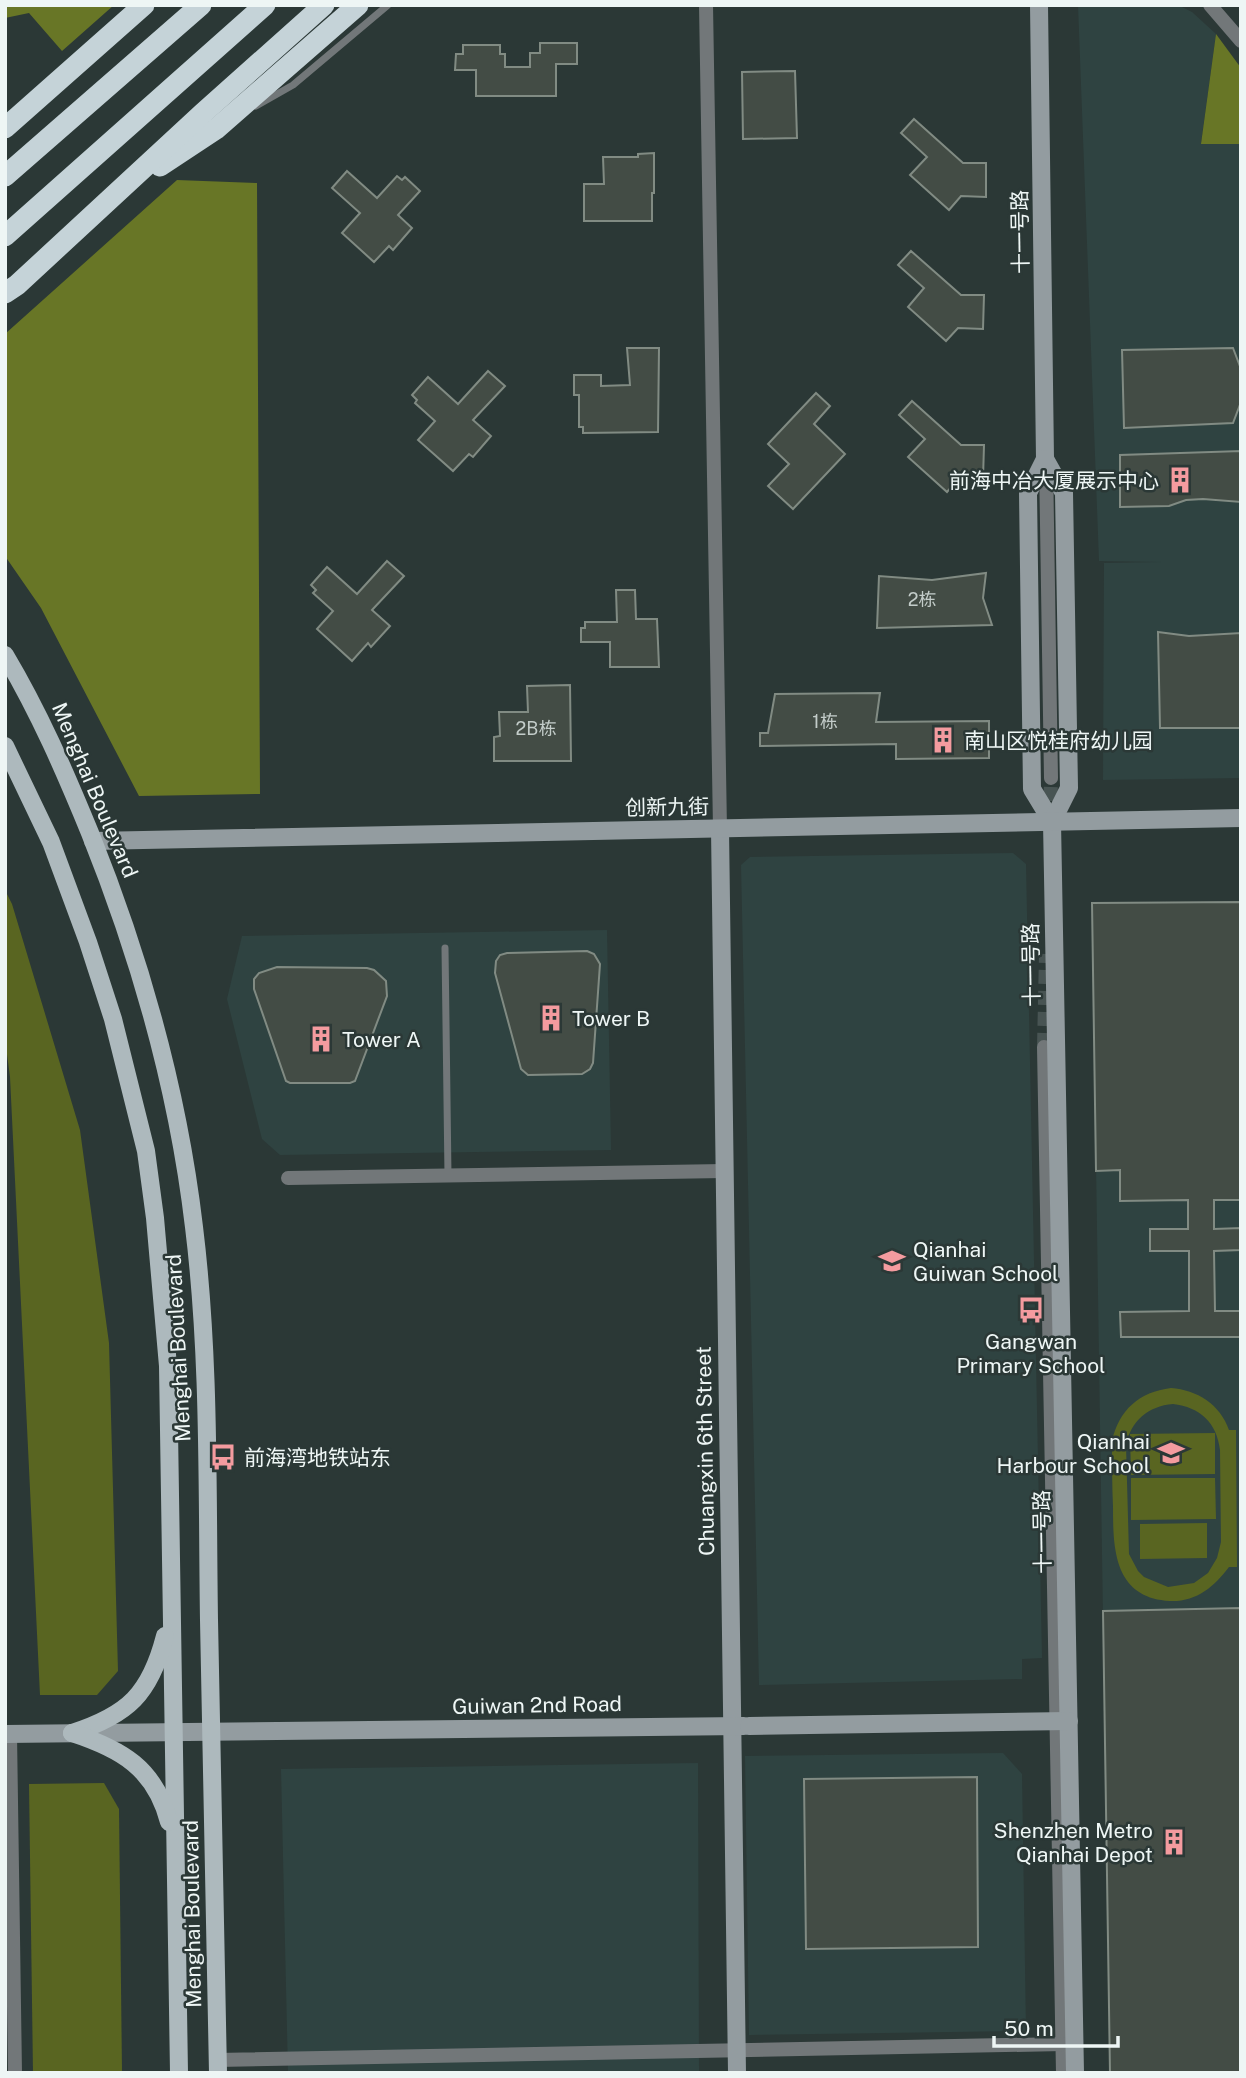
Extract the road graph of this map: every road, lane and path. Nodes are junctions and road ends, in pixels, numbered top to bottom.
1 (144, 5) edge
2 (201, 5) edge
3 (265, 5) edge
4 (324, 5) edge
5 (358, 5) edge
6 (388, 5) edge
7 (706, 5) edge
8 (1039, 5) edge
9 (1216, 7) edge
10 (1241, 41) edge
11 (5, 128) edge
12 (216, 129) junction
13 (5, 176) edge
14 (100, 206) junction
15 (5, 236) edge
16 (9, 292) edge
17 (1045, 459) junction
18 (5, 655) edge
19 (5, 746) edge
20 (1051, 778) tunnel mouth
21 (1241, 818) edge
22 (1052, 822) junction
23 (720, 829) junction
24 (93, 842) junction
25 (445, 948) dead end
26 (1044, 1047) tunnel mouth
27 (724, 1171) junction
28 (448, 1175) junction
29 (288, 1178) dead end
30 (171, 1616) junction
31 (1069, 1721) junction
32 (740, 1726) junction
33 (172, 1731) junction
34 (210, 1731) junction
35 (72, 1733) junction
36 (8, 1734) edge
37 (174, 1841) junction
38 (1063, 2044) junction
39 (737, 2050) junction
40 (217, 2066) edge
41 (12, 2070) edge
42 (179, 2073) edge
43 (737, 2073) edge
44 (1063, 2073) edge
45 (1075, 2073) edge

1 - 11 highway
2 - 13 highway
3 - 15 highway
4 - 14 highway
5 - 12 highway
6 - 12 lane
7 - 23 street
8 - 17 street, 十一号路
9 - 10 street
12 - 14 highway
14 - 16 highway
17 - 20 street
17 - 22 street, 十一号路
17 - 22 street, 十一号路
18 - 24 main road, Menghai Boulevard
19 - 30 main road, Menghai Boulevard
21 - 22 street, 创新九街
22 - 23 street, 创新九街
22 - 31 street, 十一号路
23 - 24 street, 创新九街
23 - 27 street, Chuangxin 6th Street
24 - 34 main road, Menghai Boulevard
25 - 28 lane
26 - 38 street
27 - 28 street
27 - 32 street, Chuangxin 6th Street
28 - 29 street
30 - 33 main road, Menghai Boulevard
30 - 35 main road
31 - 32 street, Guiwan 2nd Road, bridge
31 - 45 street, 十一号路
32 - 34 street, Guiwan 2nd Road
32 - 39 street, Chuangxin 6th Street
33 - 34 street, Guiwan 2nd Road
33 - 35 street, Guiwan 2nd Road
33 - 37 main road, Menghai Boulevard
34 - 40 main road, Menghai Boulevard
35 - 36 street, Guiwan 2nd Road
35 - 37 main road
36 - 41 street
37 - 42 main road, Menghai Boulevard
38 - 39 street
38 - 44 street
39 - 40 street
39 - 43 street, Chuangxin 6th Street

